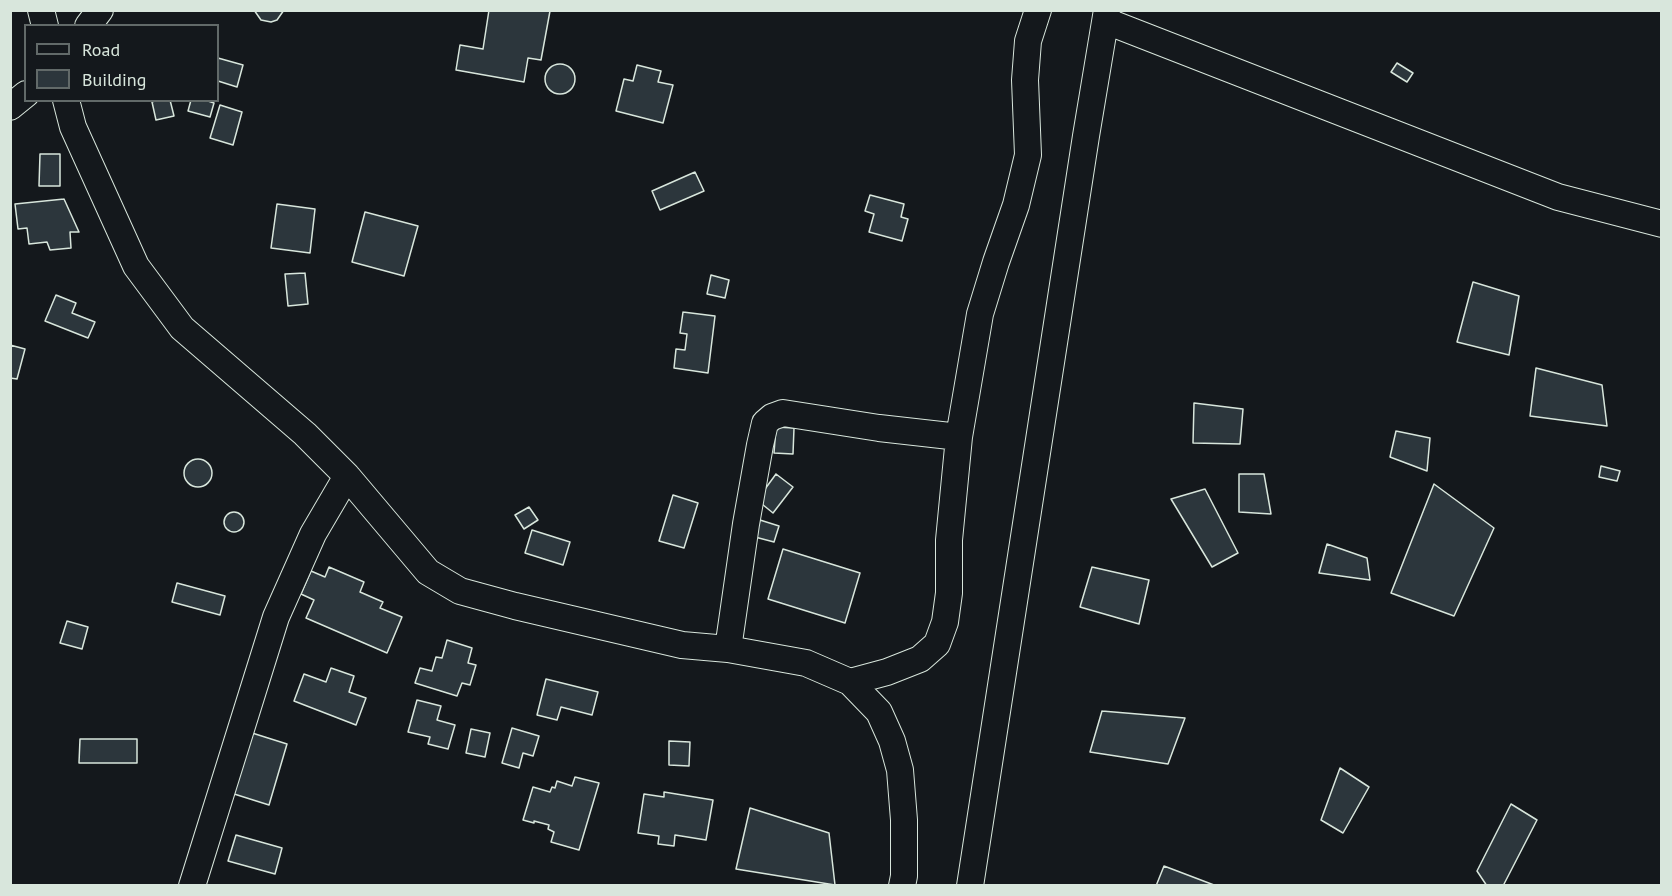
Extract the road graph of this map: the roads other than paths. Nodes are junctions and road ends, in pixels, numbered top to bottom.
1 (100, 10) edge
2 (1038, 10) edge
3 (1106, 16) edge
4 (90, 24) edge
5 (24, 96) edge
6 (67, 102) edge
7 (10, 107) edge
8 (1662, 224) edge
9 (958, 437) junction
10 (347, 476) junction
11 (728, 649) junction
12 (850, 681) junction
13 (192, 885) edge
14 (902, 885) edge
15 (970, 885) edge

1 - 4 street
2 - 9 street
3 - 8 street
3 - 15 street
5 - 7 street
6 - 10 street
9 - 11 street
9 - 12 street
10 - 11 street
10 - 13 street
11 - 12 street
12 - 14 street

